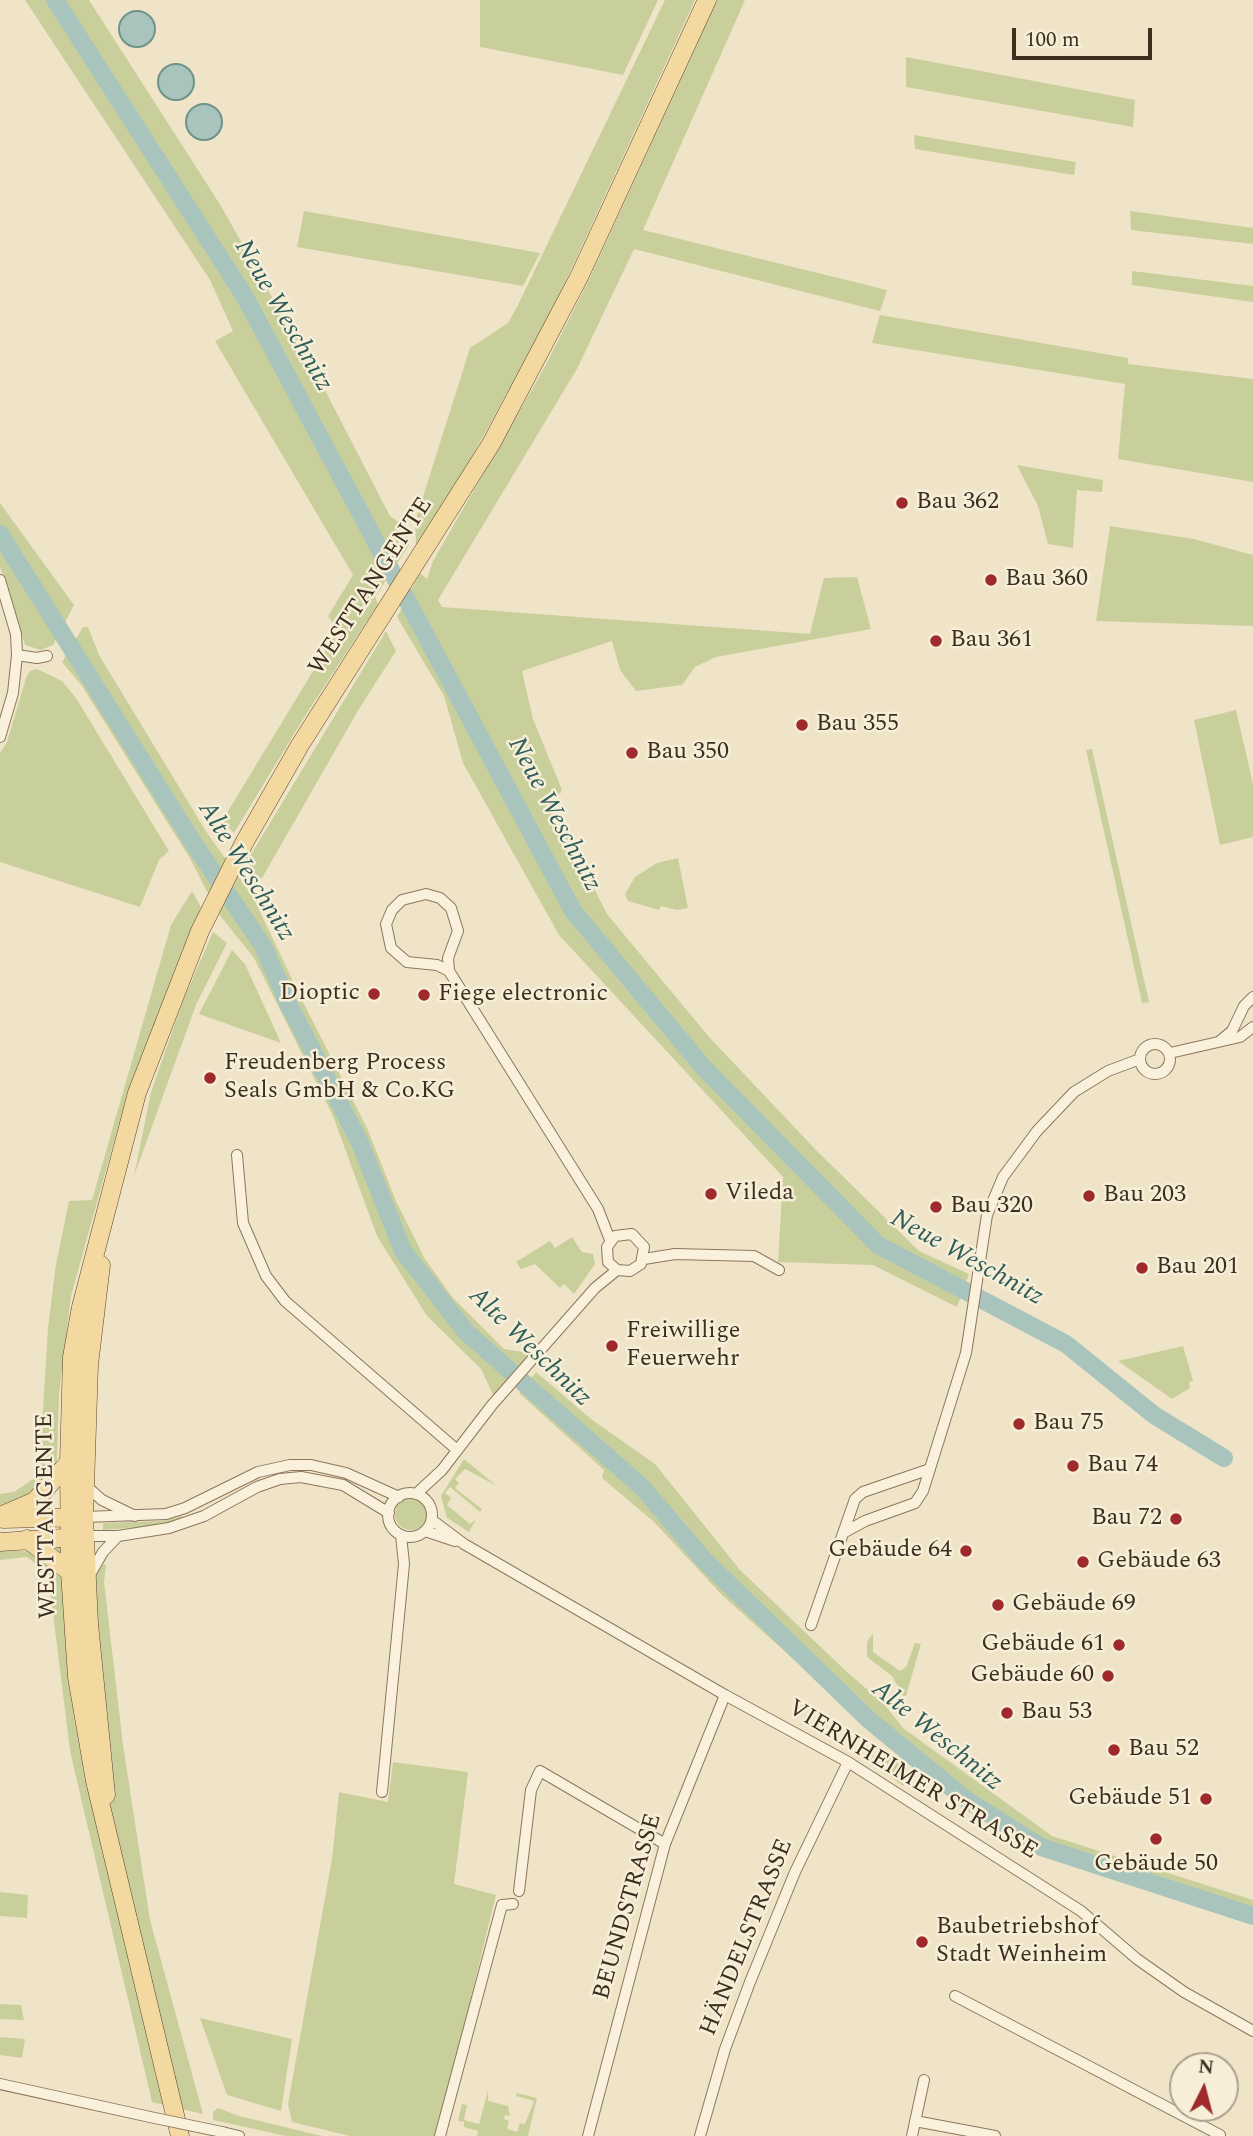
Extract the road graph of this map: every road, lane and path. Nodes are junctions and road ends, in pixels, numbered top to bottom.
1 (707, 0) edge
2 (0, 580) edge
3 (17, 654) junction
4 (47, 656) dead end
5 (0, 737) edge
6 (449, 971) junction
7 (1253, 997) edge
8 (1253, 1027) edge
9 (1222, 1040) junction
10 (1170, 1053) junction
11 (1140, 1059) junction
12 (237, 1155) dead end
13 (107, 1210) junction
14 (615, 1237) junction
15 (644, 1253) junction
16 (613, 1266) junction
17 (779, 1270) dead end
18 (457, 1449) junction
19 (69, 1462) junction
20 (930, 1468) junction
21 (442, 1470) junction
22 (84, 1484) junction
23 (416, 1494) junction
24 (399, 1497) junction
25 (427, 1502) junction
26 (388, 1513) junction
27 (76, 1517) junction
28 (138, 1517) junction
29 (0, 1518) edge
30 (432, 1520) junction
31 (425, 1531) junction
32 (843, 1533) junction
33 (401, 1535) junction
34 (118, 1536) junction
35 (77, 1537) junction
36 (413, 1537) junction
37 (27, 1539) junction
38 (0, 1542) edge
39 (464, 1544) junction
40 (404, 1564) junction
41 (78, 1576) junction
42 (811, 1625) dead end
43 (725, 1695) junction
44 (848, 1762) junction
45 (382, 1793) dead end
46 (665, 1844) junction
47 (519, 1891) dead end
48 (513, 1904) dead end
49 (955, 1996) dead end
50 (1253, 2031) edge
51 (924, 2080) dead end
52 (0, 2084) edge
53 (915, 2121) junction
54 (1220, 2135) edge
55 (180, 2136) edge
56 (239, 2136) edge
57 (440, 2136) edge
58 (588, 2136) edge
59 (700, 2136) edge
60 (912, 2136) edge
61 (995, 2136) edge

1 - 13 main road, WESTTANGENTE
2 - 3 street
3 - 4 street
3 - 5 street
6 - 6 street
6 - 14 street
7 - 9 street
8 - 9 street
9 - 10 street
10 - 11 street
10 - 11 street
11 - 20 street
12 - 18 street
13 - 19 main road, WESTTANGENTE
13 - 22 main road, WESTTANGENTE
14 - 15 street
14 - 16 street
15 - 16 street
15 - 17 street
16 - 18 street
18 - 21 street
19 - 27 main road, WESTTANGENTE
19 - 29 main road
20 - 32 street
20 - 32 street
21 - 23 street
21 - 25 street
22 - 27 main road, WESTTANGENTE
22 - 28 street
23 - 24 street
23 - 25 street
24 - 26 street
24 - 28 street
25 - 30 street
26 - 33 street
26 - 34 street
27 - 28 street
27 - 29 main road
27 - 35 main road, WESTTANGENTE
30 - 31 street
30 - 39 street, VIERNHEIMER STRASSE
31 - 36 street
31 - 39 street, VIERNHEIMER STRASSE
32 - 42 street
33 - 36 street
33 - 40 street
34 - 35 street
34 - 41 street
35 - 37 main road
35 - 41 main road, WESTTANGENTE
36 - 40 street
37 - 38 main road
37 - 41 main road
39 - 43 street, VIERNHEIMER STRASSE
40 - 45 street
41 - 55 main road, WESTTANGENTE
43 - 44 street, VIERNHEIMER STRASSE
43 - 46 street, BEUNDSTRASSE
44 - 50 street, VIERNHEIMER STRASSE
44 - 59 street, HÄNDELSTRASSE
46 - 47 street
46 - 58 street, BEUNDSTRASSE
48 - 57 street
49 - 54 street
51 - 53 street
52 - 56 street, bridge
53 - 60 street
53 - 61 street

